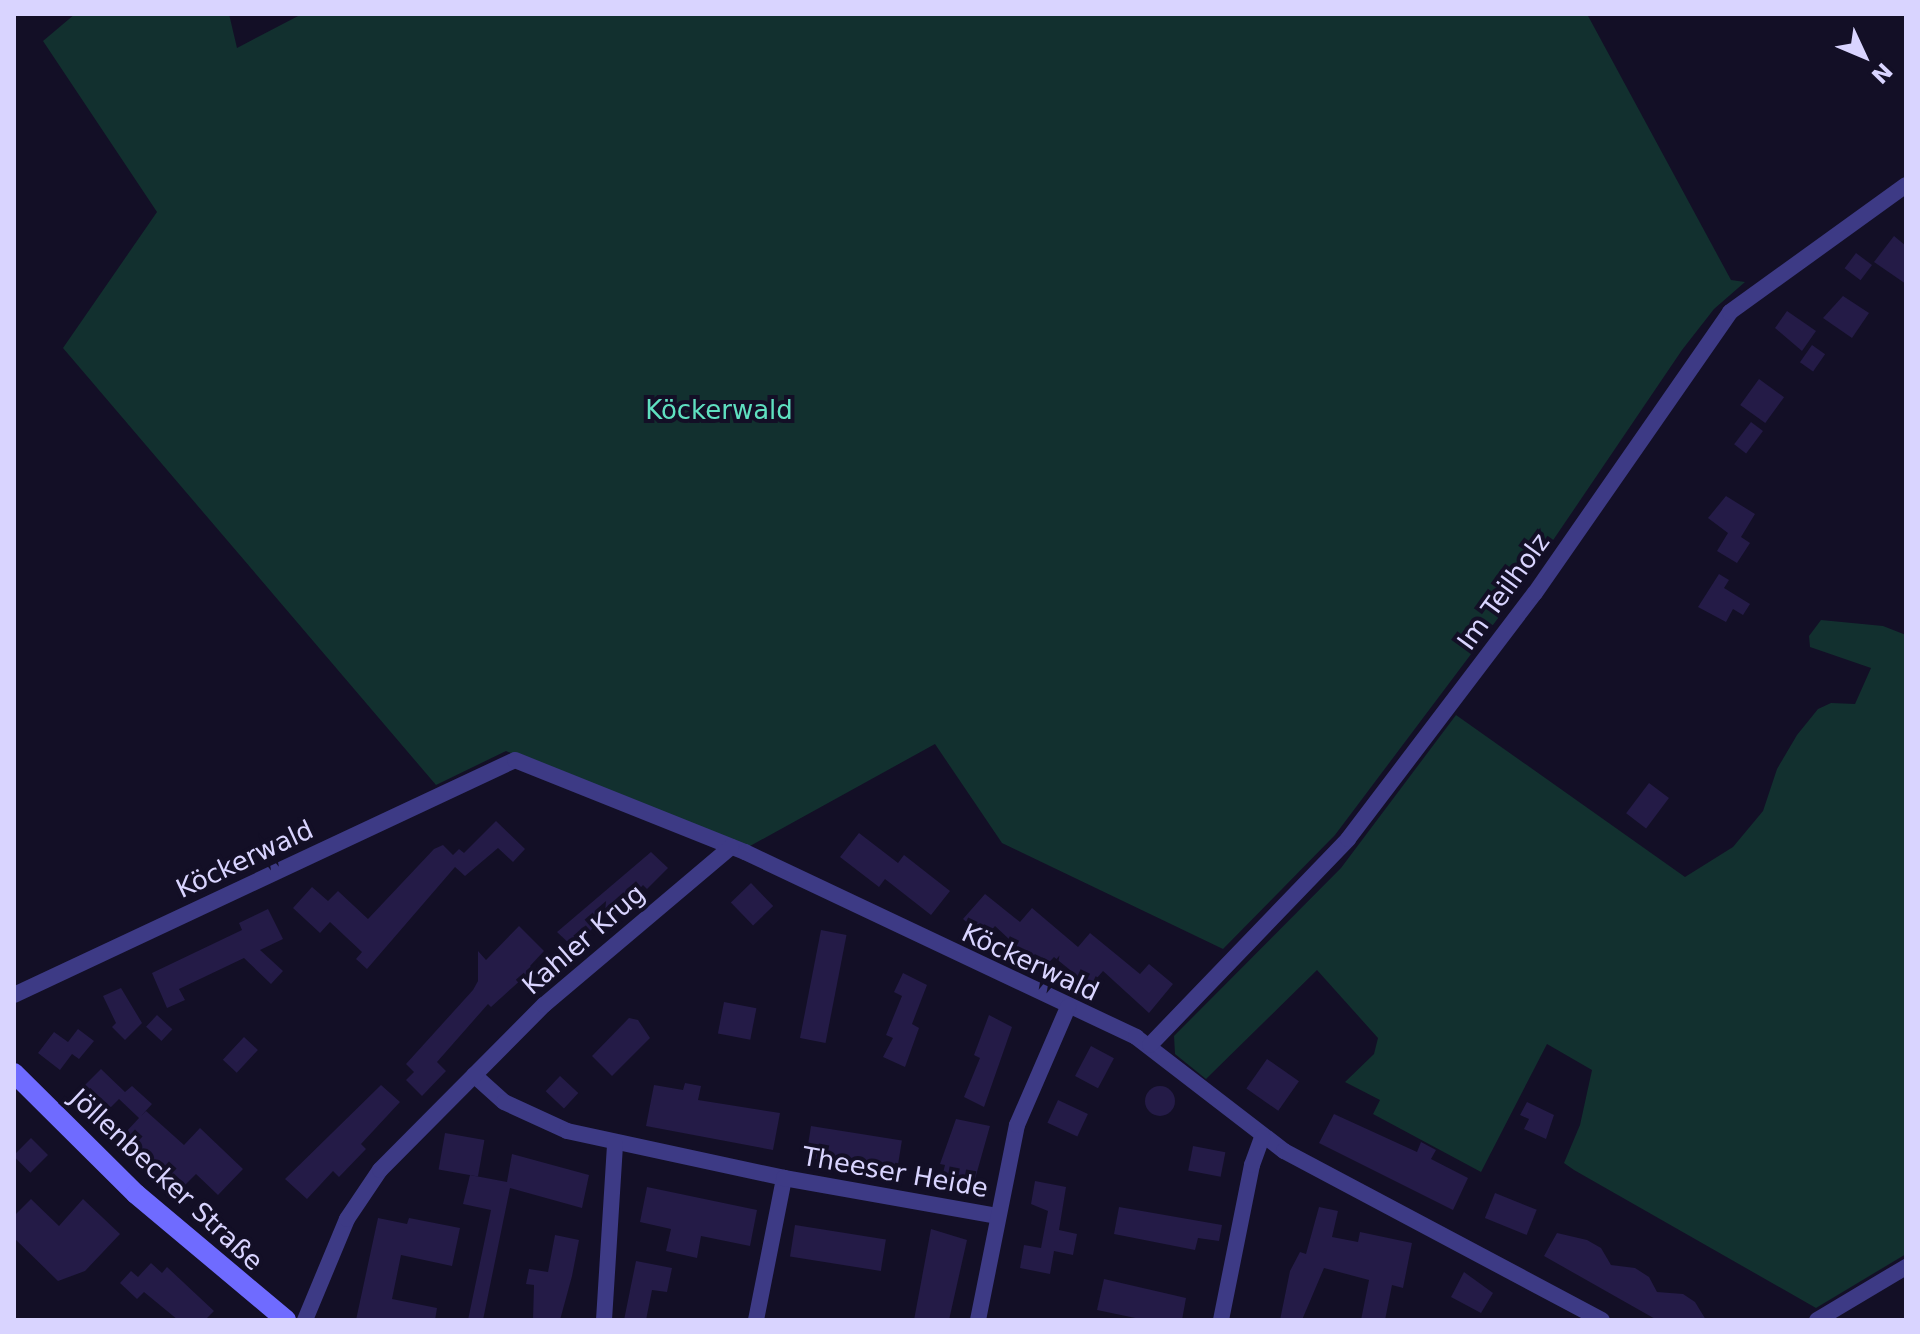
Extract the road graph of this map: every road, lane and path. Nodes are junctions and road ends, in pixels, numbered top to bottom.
1 (1906, 185) edge
2 (731, 847) junction
3 (14, 995) edge
4 (1068, 1007) junction
5 (1150, 1045) junction
6 (14, 1073) edge
7 (474, 1075) junction
8 (1262, 1137) junction
9 (615, 1144) junction
10 (784, 1178) junction
11 (997, 1216) junction
12 (1906, 1267) edge
13 (286, 1320) edge
14 (305, 1320) edge
15 (604, 1320) edge
16 (756, 1320) edge
17 (978, 1320) edge
18 (1221, 1320) edge
19 (1602, 1320) edge
20 (1817, 1320) edge

1 - 5 street, Im Teilholz
2 - 3 street, Köckerwald
2 - 4 street, Köckerwald
2 - 7 street, Kahler Krug
4 - 5 street, Köckerwald
4 - 11 street, Theeser Heide
5 - 8 street, Köckerwald
6 - 13 main road, Jöllenbecker Straße
7 - 9 street
7 - 14 street, Kahler Krug
8 - 18 street
8 - 19 street, Köckerwald
9 - 10 street
9 - 15 street
10 - 11 street, Theeser Heide
10 - 16 street, Theeser Heide
11 - 17 street, Theeser Heide
12 - 20 street

